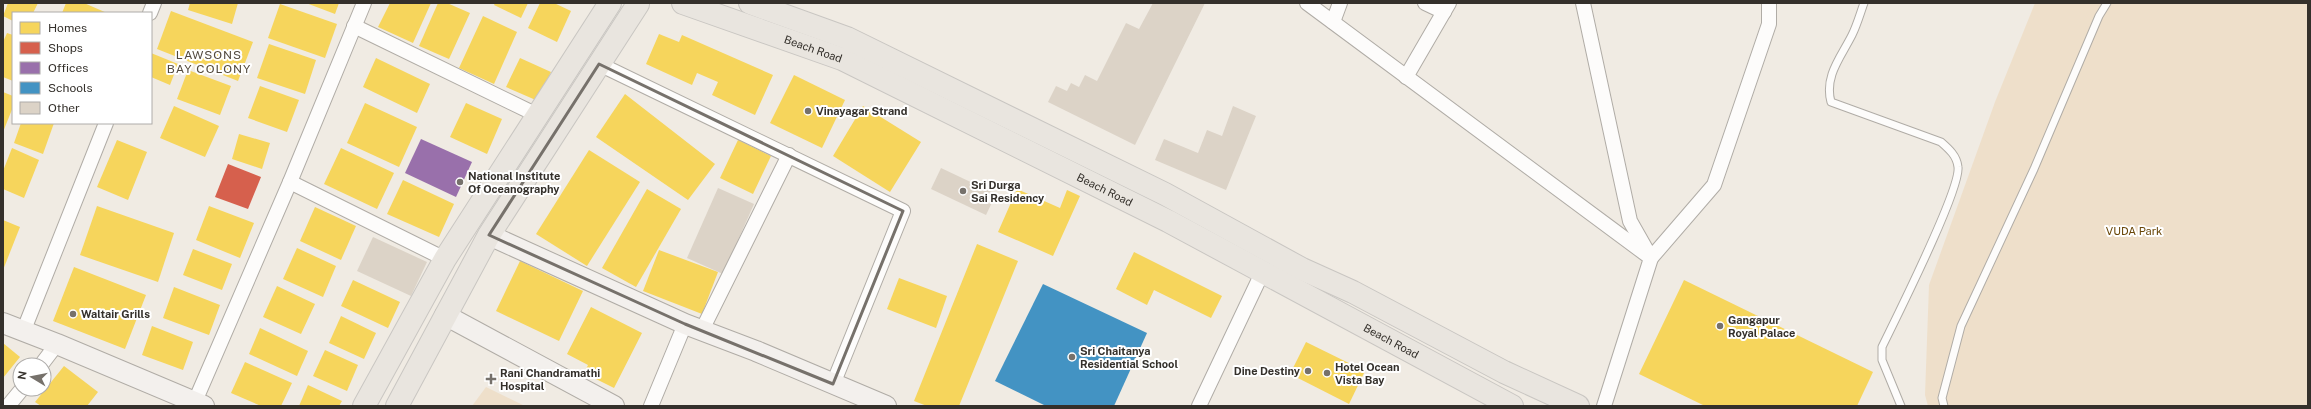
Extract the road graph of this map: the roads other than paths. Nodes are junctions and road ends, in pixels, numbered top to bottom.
1 (364, 3) edge
2 (610, 3) edge
3 (643, 3) edge
4 (683, 3) edge
5 (750, 3) edge
6 (1307, 3) edge
7 (1340, 3) edge
8 (1425, 3) edge
9 (1583, 3) edge
10 (1768, 3) edge
11 (1864, 3) edge
12 (2107, 3) edge
13 (1447, 8) edge
14 (1333, 22) junction
15 (354, 26) junction
16 (599, 64) junction
17 (1406, 77) junction
18 (537, 116) junction
19 (106, 124) edge
20 (789, 155) junction
21 (290, 182) junction
22 (489, 235) junction
23 (1651, 258) junction
24 (445, 259) junction
25 (1263, 272) junction
26 (444, 315) junction
27 (3, 323) edge
28 (694, 327) junction
29 (24, 332) junction
30 (58, 344) junction
31 (47, 357) edge
32 (832, 384) junction
33 (15, 397) edge
34 (197, 405) edge
35 (8, 406) edge
36 (364, 406) edge
37 (397, 406) edge
38 (614, 406) edge
39 (651, 406) edge
40 (886, 406) edge
41 (1199, 406) edge
42 (1512, 406) edge
43 (1578, 406) edge
44 (1604, 406) edge
45 (1901, 406) edge
46 (1944, 406) edge

1 - 15 street
2 - 18 main road
3 - 16 main road
4 - 25 main road, Beach Road
5 - 43 main road, Beach Road
6 - 14 street
7 - 14 street
8 - 13 street
9 - 23 street
10 - 23 street
11 - 45 lane
12 - 46 lane
13 - 17 street
14 - 17 street
15 - 18 street
15 - 21 street
16 - 20 street
16 - 22 main road
17 - 23 street
18 - 24 main road
19 - 29 street
20 - 28 street
20 - 32 street
21 - 24 street
21 - 34 street
22 - 26 main road
22 - 28 street
23 - 44 street
24 - 36 main road
25 - 41 street
25 - 42 main road, Beach Road
26 - 37 main road
26 - 38 street
27 - 29 street
28 - 32 street
28 - 39 street
29 - 30 street
30 - 31 street
30 - 34 street
32 - 40 street
33 - 35 street

